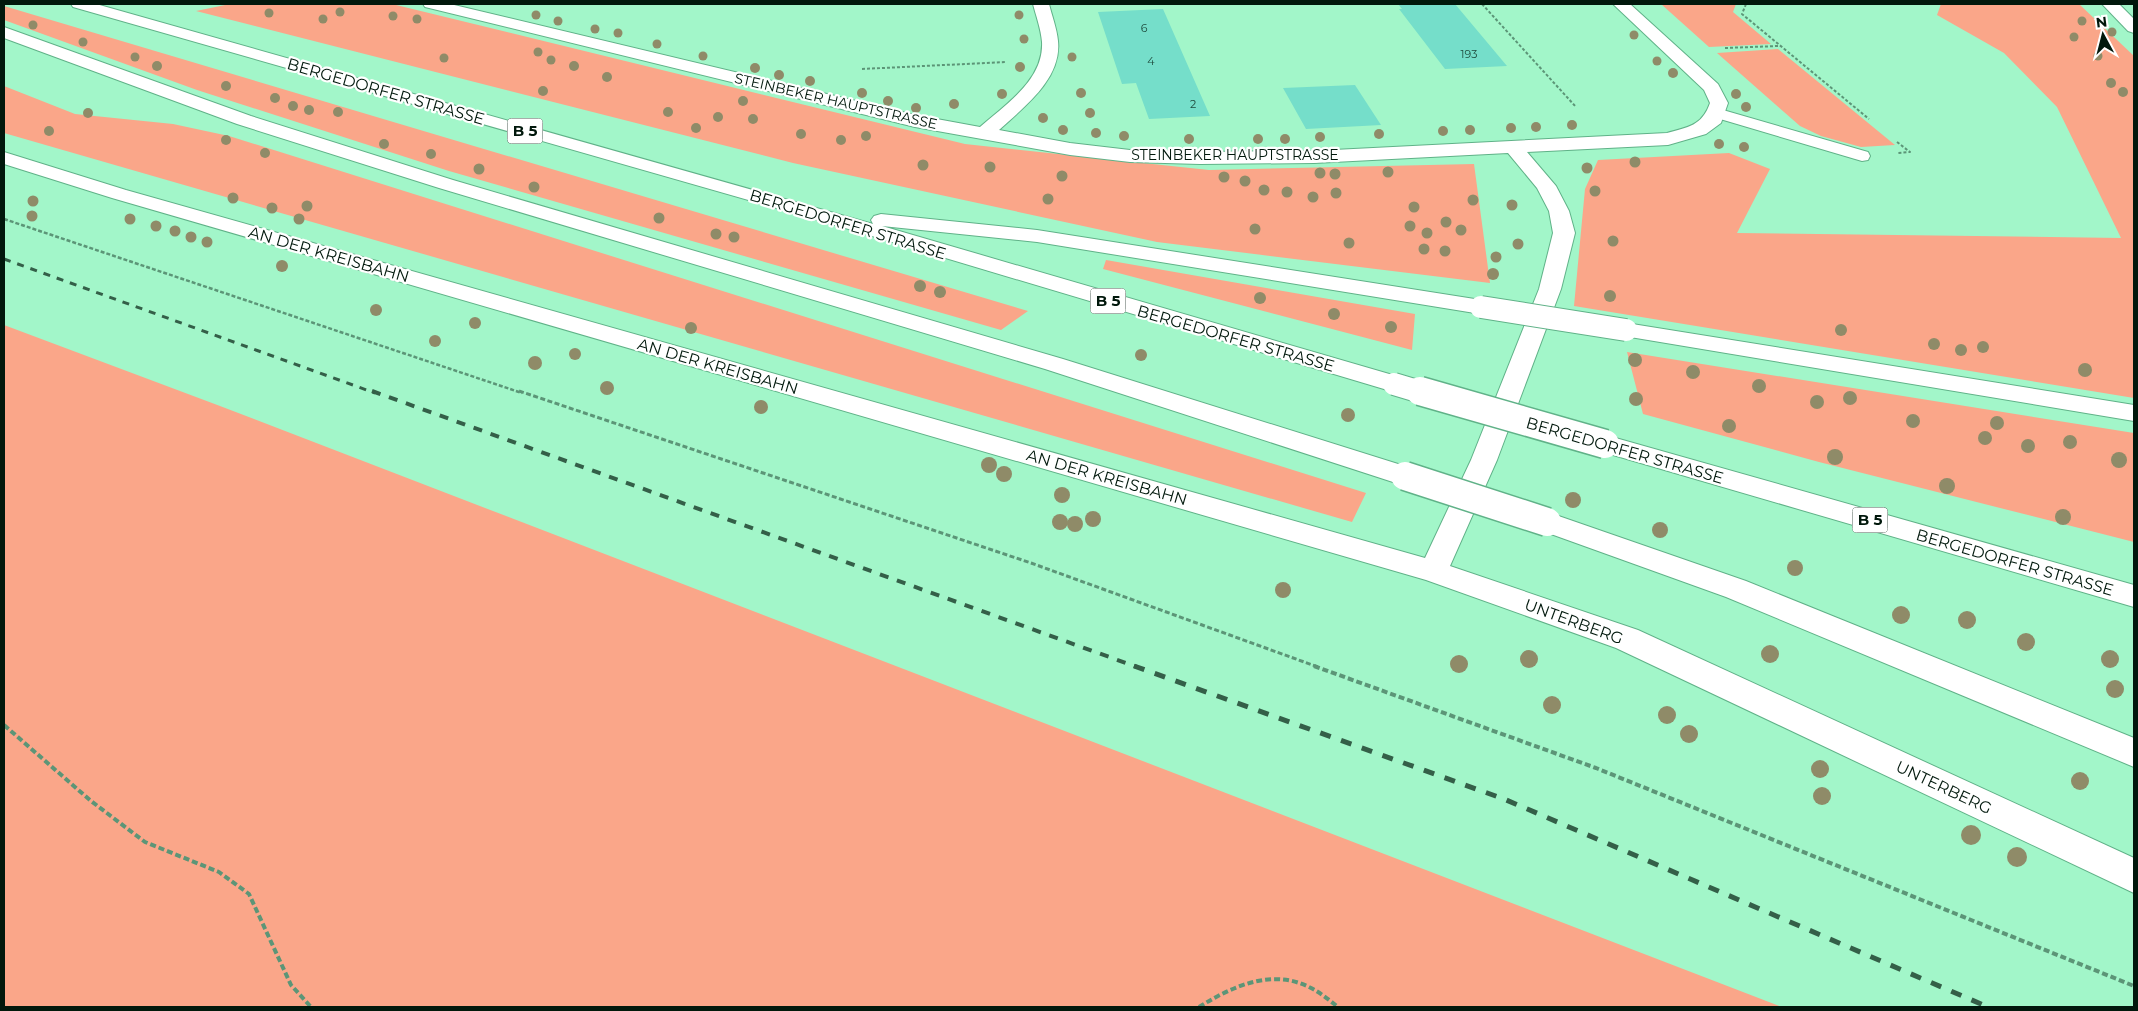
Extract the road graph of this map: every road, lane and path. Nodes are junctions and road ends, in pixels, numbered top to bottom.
1 (79, 4) edge
2 (431, 4) edge
3 (1041, 4) edge
4 (1482, 4) edge
5 (1621, 4) edge
6 (2110, 4) edge
7 (2134, 28) edge
8 (4, 32) edge
9 (1779, 46) dead end
10 (1725, 48) dead end
11 (1007, 62) dead end
12 (860, 70) dead end
13 (1716, 113) junction
14 (985, 133) junction
15 (1609, 142) junction
16 (1513, 147) junction
17 (1862, 156) dead end
18 (4, 158) edge
19 (822, 215) junction
20 (4, 219) edge
21 (2134, 413) edge
22 (1433, 571) junction
23 (2134, 596) edge
24 (4, 725) edge
25 (2134, 753) edge
26 (2134, 876) edge
27 (2134, 986) edge
28 (312, 1007) edge
29 (1199, 1007) edge
30 (1338, 1007) edge

1 - 19 main road, BERGEDORFER STRASSE / B 5
2 - 14 main road, STEINBEKER HAUPTSTRASSE
3 - 14 main road
4 - 15 path
5 - 13 main road
6 - 7 main road
8 - 25 main road, bridge
9 - 10 path
11 - 12 path
13 - 15 main road, STEINBEKER HAUPTSTRASSE
13 - 17 lane
14 - 16 main road, STEINBEKER HAUPTSTRASSE
15 - 16 main road, STEINBEKER HAUPTSTRASSE
16 - 22 main road
18 - 22 main road, AN DER KREISBAHN
19 - 21 main road, bridge
19 - 23 main road, BERGEDORFER STRASSE / B 5, bridge
20 - 27 path
22 - 26 main road, UNTERBERG
24 - 28 path
29 - 30 path

